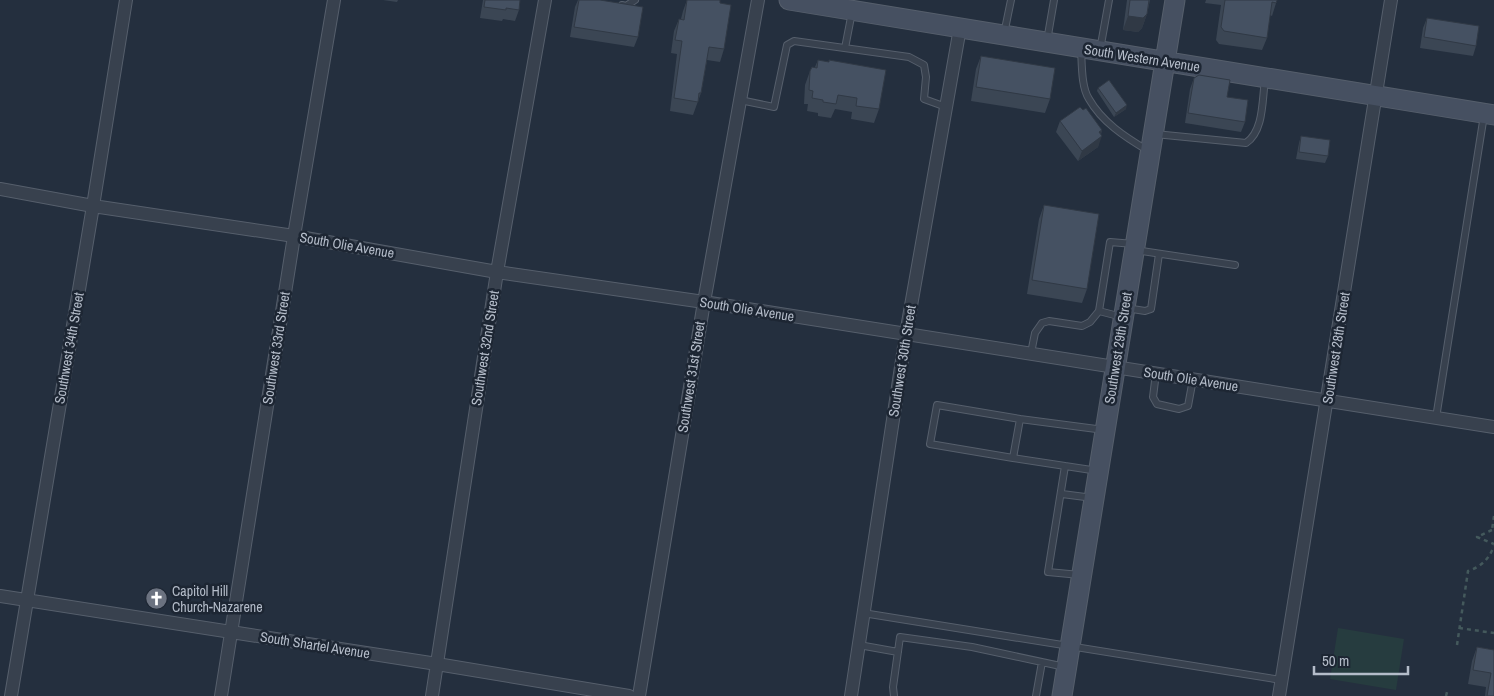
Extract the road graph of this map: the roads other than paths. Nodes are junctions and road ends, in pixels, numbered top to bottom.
1 (126, 0) edge
2 (334, 0) edge
3 (544, 0) edge
4 (635, 0) edge
5 (758, 0) edge
6 (790, 0) edge
7 (1010, 0) edge
8 (1054, 0) edge
9 (1108, 0) edge
10 (1174, 0) edge
11 (1391, 0) edge
12 (617, 4) edge
13 (852, 10) junction
14 (960, 28) junction
15 (1004, 35) junction
16 (1046, 42) junction
17 (846, 48) junction
18 (1081, 48) junction
19 (1100, 51) junction
20 (1165, 62) junction
21 (1265, 78) junction
22 (1376, 96) junction
23 (740, 100) junction
24 (946, 107) junction
25 (1489, 114) edge
26 (1153, 133) junction
27 (1150, 152) junction
28 (0, 189) edge
29 (93, 206) junction
30 (294, 236) junction
31 (1134, 247) junction
32 (1159, 254) junction
33 (1235, 266) dead end
34 (497, 272) junction
35 (704, 302) junction
36 (1099, 311) junction
37 (1124, 312) junction
38 (906, 334) junction
39 (1031, 354) junction
40 (1115, 367) junction
41 (1156, 373) junction
42 (1193, 379) junction
43 (1327, 401) junction
44 (1436, 418) junction
45 (1020, 419) junction
46 (1494, 427) edge
47 (1105, 430) junction
48 (1013, 458) junction
49 (1065, 466) junction
50 (1098, 471) junction
51 (1062, 494) junction
52 (1094, 498) junction
53 (1081, 576) junction
54 (0, 596) edge
55 (27, 601) junction
56 (864, 613) junction
57 (232, 632) junction
58 (859, 645) junction
59 (1070, 646) junction
60 (898, 652) junction
61 (1042, 662) junction
62 (437, 664) junction
63 (1066, 667) junction
64 (1282, 680) junction
65 (11, 696) edge
66 (221, 696) edge
67 (432, 696) edge
68 (629, 696) edge
69 (639, 696) edge
70 (851, 696) edge
71 (894, 696) edge
72 (1036, 696) edge
73 (1062, 696) edge
74 (1279, 696) edge

1 - 29 street, Southwest 34th Street
2 - 30 street, Southwest 33rd Street
3 - 34 street, Southwest 32nd Street
4 - 12 lane
5 - 23 street, Southwest 31st Street
6 - 13 main road, South Western Avenue
7 - 15 lane
8 - 16 lane
9 - 19 lane
10 - 20 main road, Southwest 29th Street
11 - 22 street, Southwest 28th Street
13 - 14 main road, South Western Avenue
13 - 17 lane
14 - 15 main road, South Western Avenue
14 - 24 street, Southwest 30th Street
15 - 16 main road, South Western Avenue
16 - 18 main road, South Western Avenue
17 - 23 lane
17 - 24 lane
18 - 19 main road, South Western Avenue
18 - 27 lane
19 - 20 main road, South Western Avenue
20 - 21 main road, South Western Avenue
20 - 26 main road, Southwest 29th Street
21 - 22 main road, South Western Avenue
21 - 26 lane
22 - 25 main road, South Western Avenue
22 - 43 street, Southwest 28th Street
23 - 35 street, Southwest 31st Street
24 - 38 street, Southwest 30th Street
25 - 44 lane
26 - 27 main road, Southwest 29th Street
27 - 31 main road, Southwest 29th Street
28 - 29 street, South Olie Avenue
29 - 30 street, South Olie Avenue
29 - 55 street, Southwest 34th Street
30 - 34 street, South Olie Avenue
30 - 57 street, Southwest 33rd Street
31 - 32 lane
31 - 36 lane
31 - 37 main road, Southwest 29th Street
32 - 33 lane
32 - 37 lane
34 - 35 street, South Olie Avenue
34 - 62 street, Southwest 32nd Street
35 - 38 street, South Olie Avenue
35 - 69 street, Southwest 31st Street
36 - 37 lane
36 - 39 lane
37 - 40 main road, Southwest 29th Street
38 - 39 street, South Olie Avenue
38 - 56 street, Southwest 30th Street
39 - 40 street, South Olie Avenue
40 - 41 street, South Olie Avenue
40 - 47 main road, Southwest 29th Street
41 - 42 street, South Olie Avenue
41 - 42 lane
42 - 43 street, South Olie Avenue
43 - 44 street, South Olie Avenue
43 - 64 street, Southwest 28th Street
44 - 46 street, South Olie Avenue
45 - 47 lane
45 - 48 lane
45 - 48 lane
47 - 50 main road, Southwest 29th Street
48 - 49 lane
49 - 50 lane
49 - 51 lane
50 - 52 main road, Southwest 29th Street
51 - 52 lane
51 - 53 lane
52 - 53 main road, Southwest 29th Street
53 - 59 main road, Southwest 29th Street
54 - 55 street, South Shartel Avenue
55 - 57 street, South Shartel Avenue
55 - 65 street, Southwest 34th Street
56 - 58 street, Southwest 30th Street
56 - 59 lane
57 - 62 street, South Shartel Avenue
57 - 66 street, Southwest 33rd Street
58 - 60 lane
58 - 70 street, Southwest 30th Street
59 - 63 main road, Southwest 29th Street
59 - 64 lane
60 - 61 lane
60 - 71 lane
61 - 63 lane
61 - 72 lane
62 - 67 street, Southwest 32nd Street
62 - 68 street, South Shartel Avenue
63 - 73 main road, Southwest 29th Street
64 - 74 street, Southwest 28th Street

